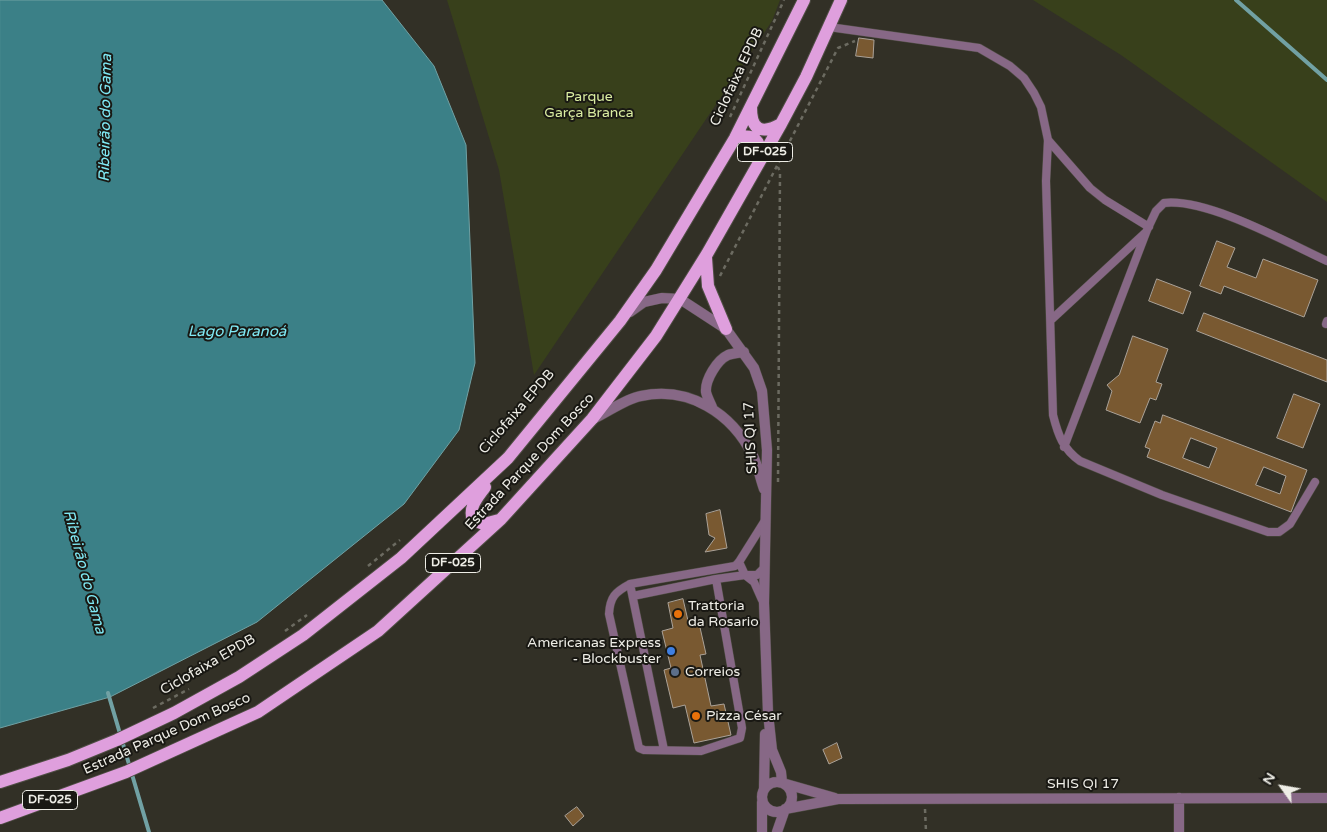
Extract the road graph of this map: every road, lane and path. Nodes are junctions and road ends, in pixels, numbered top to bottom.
1 (784, 0) edge
2 (804, 0) edge
3 (841, 0) edge
4 (829, 27) junction
5 (861, 31) junction
6 (751, 107) junction
7 (730, 118) dead end
8 (781, 124) junction
9 (735, 138) junction
10 (1048, 140) junction
11 (761, 159) junction
12 (778, 167) junction
13 (1148, 229) junction
14 (707, 254) junction
15 (1327, 261) edge
16 (680, 299) junction
17 (712, 301) junction
18 (1051, 320) junction
19 (620, 321) junction
20 (726, 329) junction
21 (744, 352) junction
22 (712, 407) junction
23 (592, 420) junction
24 (1064, 447) junction
25 (508, 458) junction
26 (1315, 482) dead end
27 (766, 498) junction
28 (501, 519) junction
29 (766, 519) junction
30 (403, 538) dead end
31 (739, 562) junction
32 (366, 568) dead end
33 (764, 568) junction
34 (745, 575) junction
35 (716, 579) junction
36 (630, 584) junction
37 (633, 596) junction
38 (764, 603) junction
39 (312, 610) dead end
40 (282, 632) dead end
41 (196, 685) dead end
42 (152, 708) dead end
43 (768, 713) junction
44 (664, 750) junction
45 (0, 782) edge
46 (784, 783) junction
47 (764, 788) junction
48 (925, 798) junction
49 (1179, 798) junction
50 (1327, 798) edge
51 (838, 799) junction
52 (762, 801) junction
53 (785, 809) junction
54 (0, 818) edge
55 (762, 832) edge
56 (777, 832) edge
57 (926, 832) edge
58 (1179, 832) edge

1 - 7 path, Ciclofaixa EPDB
2 - 6 main road, Estrada Parque Dom Bosco / DF-025
3 - 4 main road, Estrada Parque Dom Bosco / DF-025
4 - 5 lane
4 - 8 main road, Estrada Parque Dom Bosco / DF-025
5 - 10 lane
5 - 12 path
6 - 8 main road
6 - 9 main road, Estrada Parque Dom Bosco / DF-025
8 - 11 main road, Estrada Parque Dom Bosco / DF-025
9 - 11 main road
9 - 19 main road, Estrada Parque Dom Bosco / DF-025
10 - 13 lane
10 - 18 lane
11 - 14 main road, Estrada Parque Dom Bosco / DF-025
12 - 17 path
12 - 27 path
13 - 15 lane
13 - 18 lane
13 - 24 lane
14 - 16 main road, Estrada Parque Dom Bosco / DF-025
14 - 17 main road
16 - 19 street
16 - 20 street, SHIS QI 17
16 - 23 main road, Estrada Parque Dom Bosco / DF-025
17 - 20 main road
18 - 24 lane
19 - 25 main road, Estrada Parque Dom Bosco / DF-025
20 - 21 street, SHIS QI 17
21 - 22 street
21 - 27 street, SHIS QI 17
22 - 23 street, SHIS QI 17
22 - 27 street, SHIS QI 17
23 - 28 main road, Estrada Parque Dom Bosco / DF-025
24 - 26 lane
25 - 28 main road
25 - 45 main road, Estrada Parque Dom Bosco / DF-025
27 - 29 street, SHIS QI 17
28 - 54 main road, Estrada Parque Dom Bosco / DF-025
29 - 31 lane
29 - 33 street, SHIS QI 17
30 - 32 path
31 - 34 lane
31 - 36 lane
33 - 34 lane
33 - 38 street, SHIS QI 17
34 - 35 lane
34 - 38 lane
35 - 37 lane
35 - 44 lane
36 - 37 lane
36 - 44 lane
37 - 44 lane
38 - 43 street, SHIS QI 17
39 - 40 path
41 - 42 path, Ciclofaixa EPDB
43 - 46 street, SHIS QI 17
43 - 47 street, SHIS QI 17
46 - 47 street
46 - 51 street, SHIS QI 17
46 - 53 street
47 - 52 street
48 - 49 street, SHIS QI 17
48 - 51 street, SHIS QI 17
48 - 57 path
49 - 50 street, SHIS QI 17
49 - 58 street
51 - 53 street, SHIS QI 17
52 - 53 street
52 - 55 street
53 - 56 street

